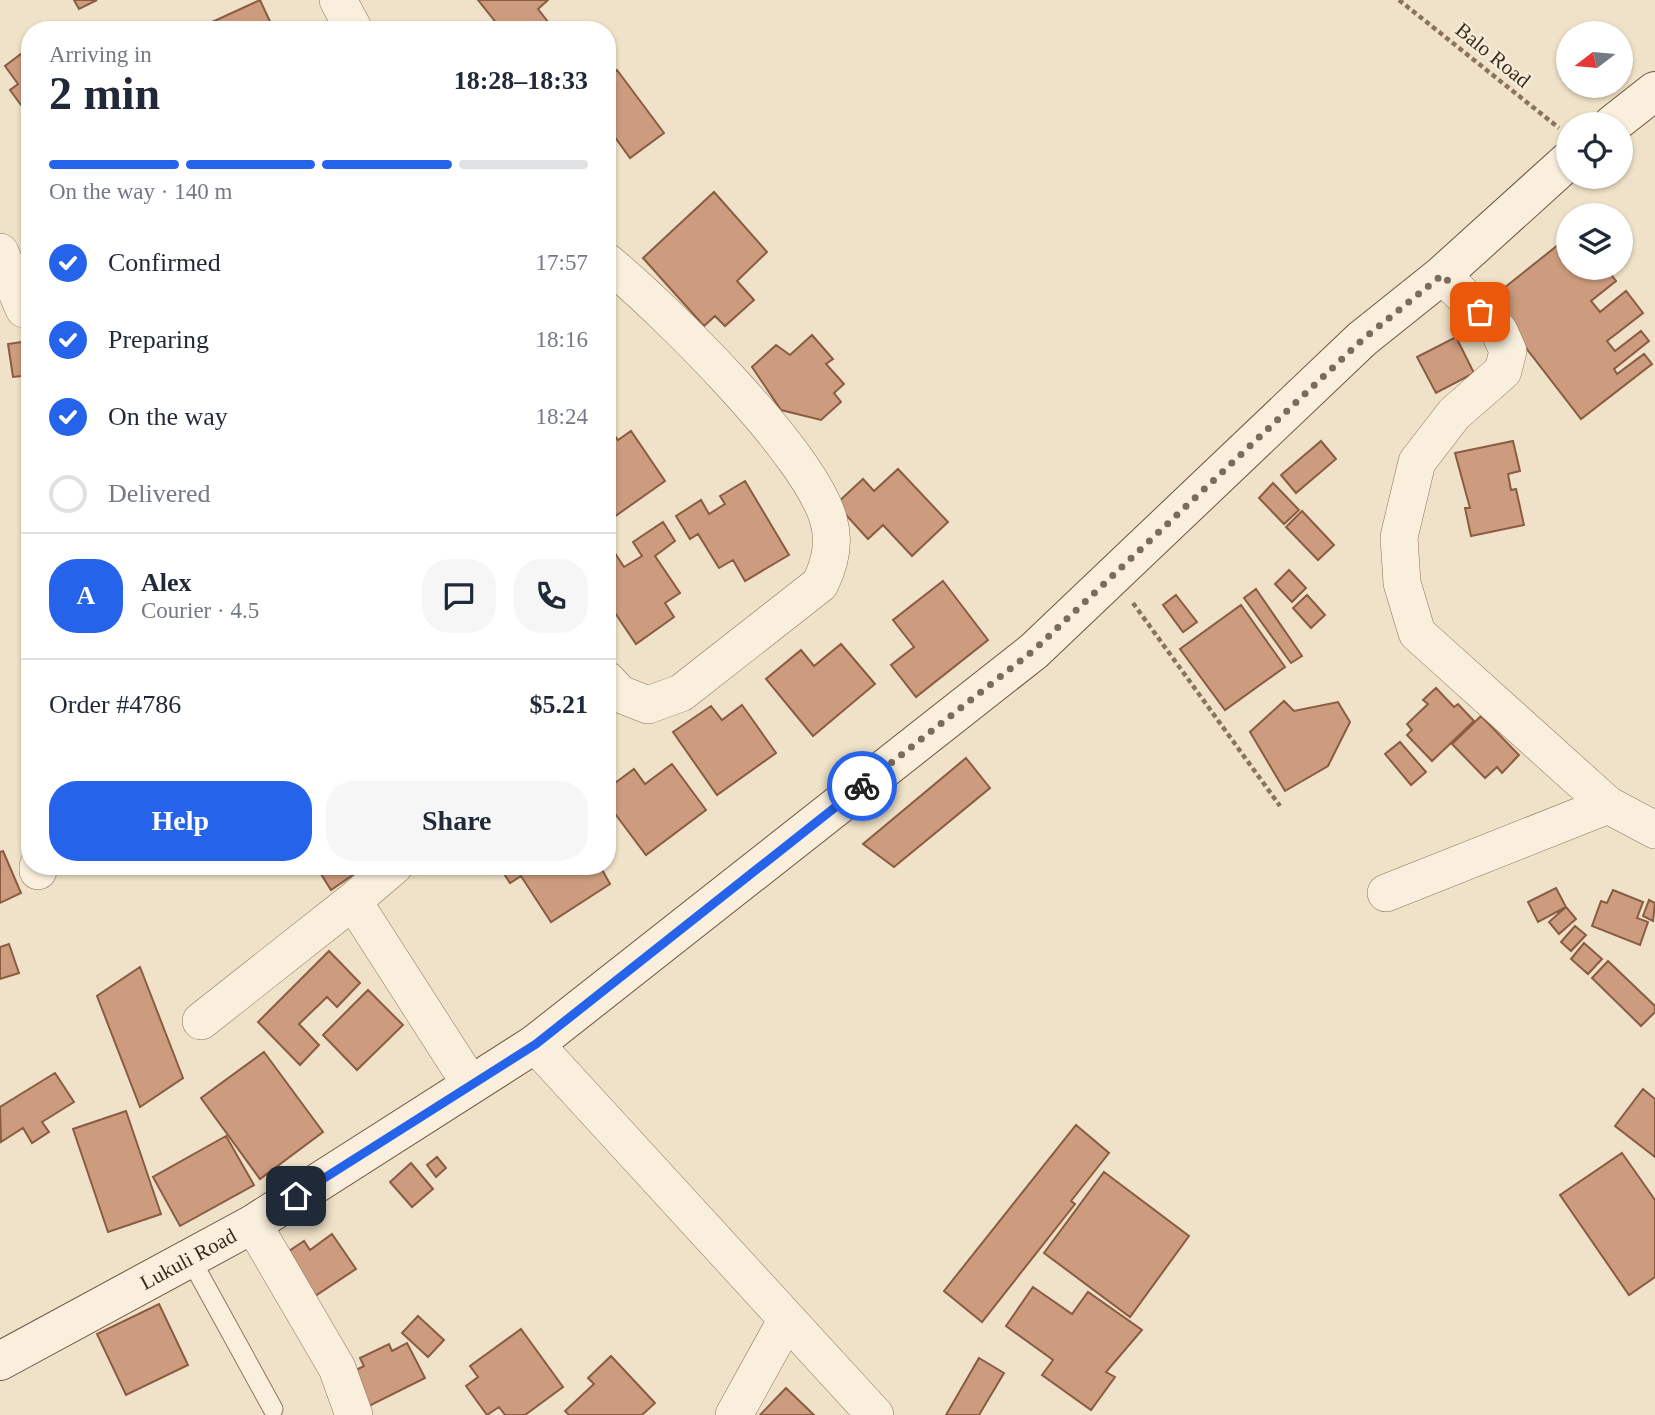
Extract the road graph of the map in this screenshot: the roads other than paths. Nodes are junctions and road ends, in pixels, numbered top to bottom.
1 (338, 0) edge
2 (349, 21) edge
3 (1655, 91) edge
4 (1628, 112) edge
5 (1556, 172) edge
6 (0, 252) edge
7 (616, 271) edge
8 (1442, 275) junction
9 (21, 302) edge
10 (616, 690) edge
11 (1608, 805) junction
12 (1655, 830) edge
13 (384, 875) edge
14 (1386, 893) dead end
15 (354, 901) junction
16 (201, 1021) dead end
17 (536, 1044) junction
18 (471, 1085) junction
19 (253, 1224) junction
20 (190, 1258) junction
21 (787, 1319) junction
22 (0, 1361) edge
23 (273, 1409) dead end
24 (354, 1415) edge
25 (734, 1415) edge
26 (875, 1415) edge

1 - 2 street
3 - 4 street
5 - 8 street, Lukuli Road
6 - 9 street
7 - 10 street
8 - 11 street
8 - 17 street, Lukuli Road
11 - 12 street
11 - 14 street
13 - 15 street
15 - 16 street
15 - 18 street
17 - 18 street, Lukuli Road
17 - 21 street
18 - 19 street, Lukuli Road
19 - 20 street, Lukuli Road
19 - 24 street
20 - 22 street, Lukuli Road
20 - 23 lane
21 - 25 street
21 - 26 street

